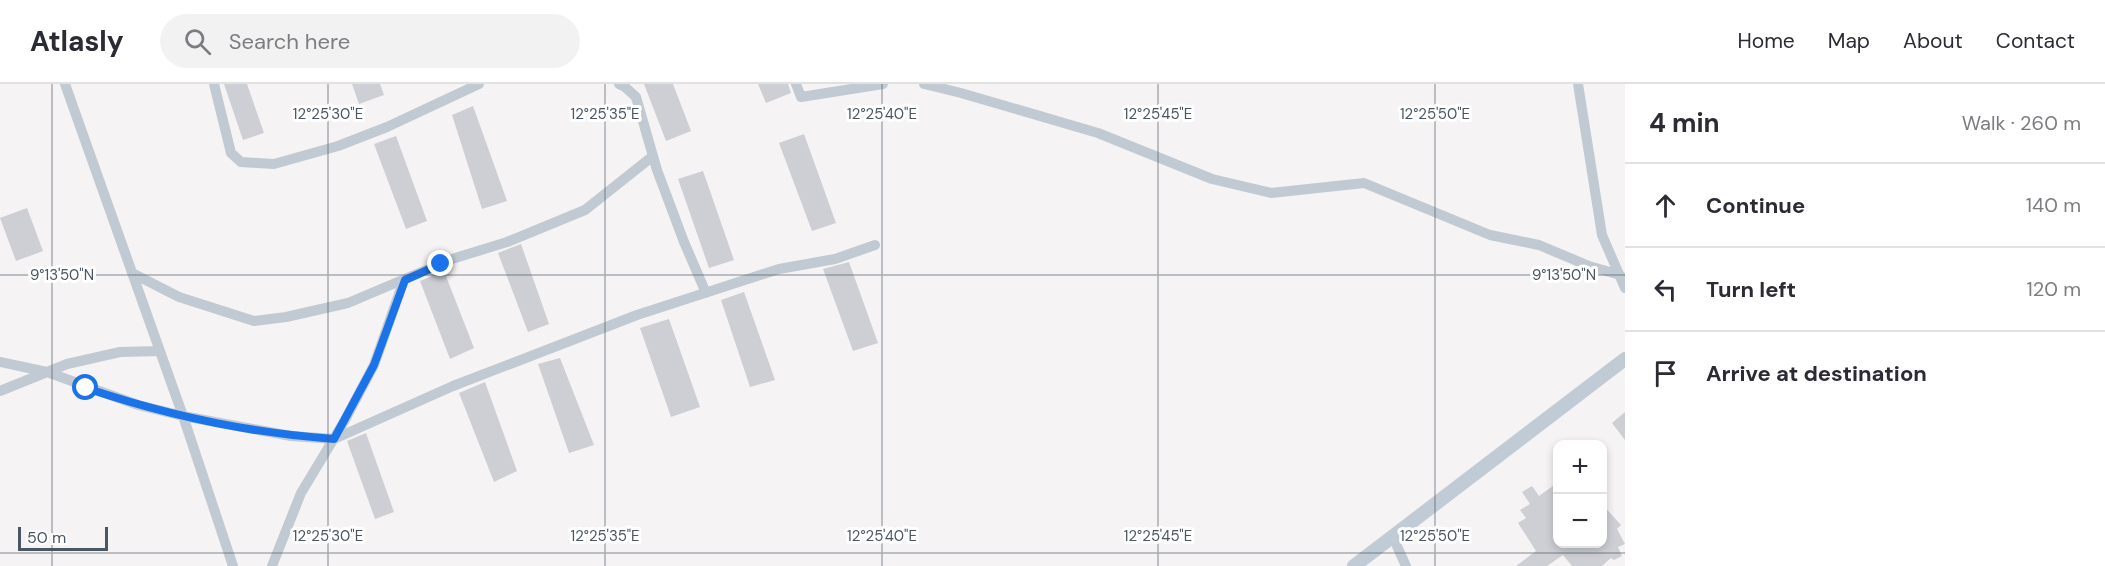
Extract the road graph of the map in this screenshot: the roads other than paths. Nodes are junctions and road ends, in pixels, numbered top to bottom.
1 (66, 84) edge
2 (214, 84) edge
3 (479, 84) edge
4 (796, 84) edge
5 (883, 84) edge
6 (924, 84) edge
7 (1578, 84) edge
8 (623, 85) edge
9 (653, 156) junction
10 (875, 245) dead end
11 (132, 273) junction
12 (1620, 275) junction
13 (405, 280) junction
14 (1625, 288) edge
15 (706, 293) junction
16 (160, 351) junction
17 (1625, 359) edge
18 (0, 362) edge
19 (47, 372) junction
20 (0, 391) edge
21 (183, 416) junction
22 (334, 439) junction
23 (1392, 535) junction
24 (233, 566) edge
25 (272, 566) edge
26 (1353, 566) edge
27 (1406, 566) edge

1 - 11 street
2 - 3 street
4 - 5 street
6 - 12 street
7 - 12 street
8 - 9 street
9 - 13 street
9 - 15 street
10 - 15 street
11 - 13 street
11 - 16 street
12 - 14 street
13 - 22 street
15 - 22 street
16 - 19 street
16 - 21 street
17 - 23 main road
18 - 19 street
19 - 20 street
19 - 21 street
21 - 22 street
21 - 24 street
22 - 25 street
23 - 26 main road
23 - 27 street

